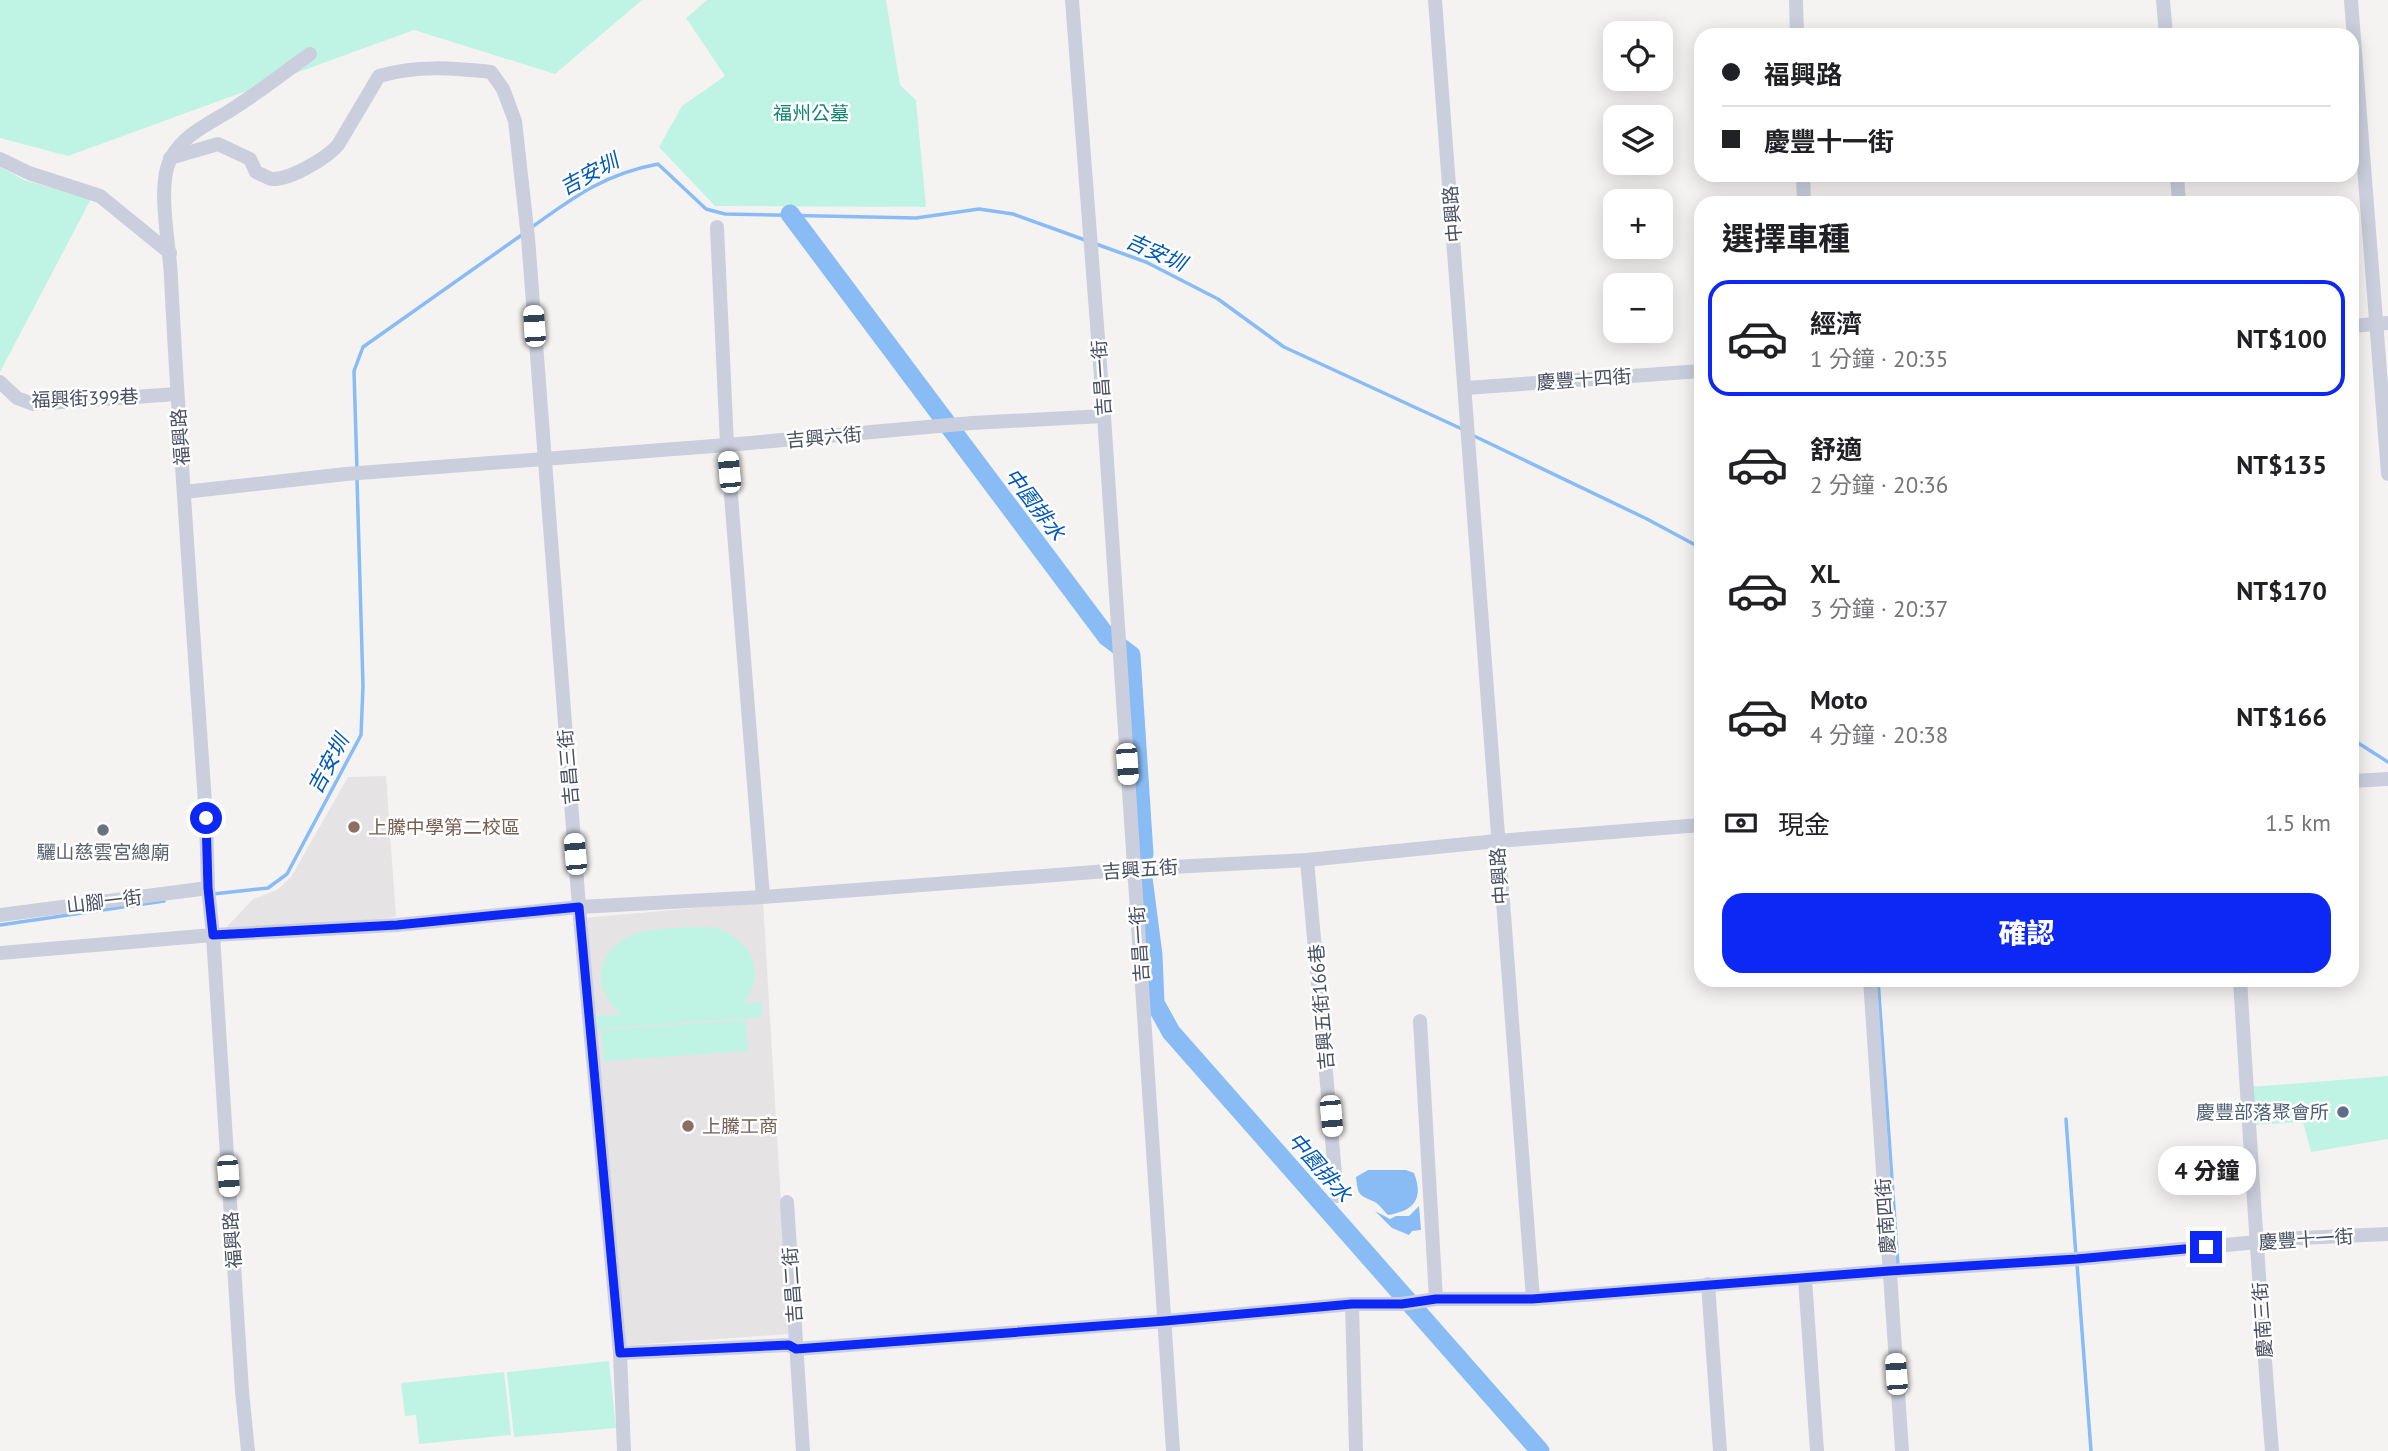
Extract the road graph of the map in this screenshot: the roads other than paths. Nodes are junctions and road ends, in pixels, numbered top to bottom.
1 (1072, 0) edge
2 (1435, 0) edge
3 (1796, 0) edge
4 (2163, 0) edge
5 (2351, 0) edge
6 (1797, 28) edge
7 (2165, 28) edge
8 (2354, 28) edge
9 (310, 54) dead end
10 (2359, 81) edge
11 (170, 158) junction
12 (0, 159) edge
13 (717, 227) dead end
14 (170, 253) junction
15 (2383, 323) edge
16 (2359, 325) edge
17 (1694, 372) edge
18 (0, 382) edge
19 (1466, 388) junction
20 (177, 394) junction
21 (1104, 416) junction
22 (727, 445) junction
23 (543, 460) junction
24 (2388, 474) edge
25 (184, 492) junction
26 (2388, 779) edge
27 (2359, 781) edge
28 (1694, 826) edge
29 (1497, 841) junction
30 (1307, 860) junction
31 (1133, 869) junction
32 (209, 894) junction
33 (763, 897) junction
34 (579, 907) junction
35 (0, 915) edge
36 (213, 935) junction
37 (0, 953) edge
38 (1870, 987) edge
39 (2240, 987) edge
40 (1420, 1021) dead end
41 (1337, 1196) dead end
42 (787, 1202) dead end
43 (2388, 1234) edge
44 (2257, 1242) junction
45 (1889, 1271) junction
46 (1805, 1279) junction
47 (1709, 1284) junction
48 (1532, 1299) junction
49 (1440, 1300) junction
50 (1352, 1304) junction
51 (1165, 1321) junction
52 (796, 1349) junction
53 (620, 1353) junction
54 (248, 1451) edge
55 (624, 1451) edge
56 (803, 1451) edge
57 (1173, 1451) edge
58 (1356, 1451) edge
59 (1720, 1451) edge
60 (1816, 1451) edge
61 (1902, 1451) edge
62 (2272, 1451) edge

1 - 21 street, 吉昌一街
2 - 19 street, 中興路
3 - 6 street
4 - 7 street
5 - 8 street
9 - 11 street
10 - 15 street
11 - 14 street, 福興路
11 - 23 street, 吉昌三街
12 - 14 street
13 - 22 street
14 - 20 street, 福興路
15 - 16 street
15 - 24 street
17 - 19 street, 慶豐十四街
18 - 20 street, 福興街399巷
19 - 29 street, 中興路
20 - 25 street, 福興路
21 - 22 street, 吉興六街
21 - 31 street, 吉昌一街
22 - 23 street, 吉興六街
22 - 33 street
23 - 25 street, 吉興六街
23 - 34 street, 吉昌三街
25 - 32 street, 福興路
26 - 27 street
28 - 29 street, 吉興五街
29 - 30 street, 吉興五街
29 - 48 street, 中興路
30 - 31 street, 吉興五街
30 - 41 street, 吉興五街166巷
31 - 33 street, 吉興五街
31 - 51 street, 吉昌一街
32 - 35 street, 山腳一街
32 - 36 street, 福興路
33 - 34 street, 吉興五街
34 - 36 street, 吉興五街
34 - 53 street, 吉昌三街
36 - 37 street, 吉興五街
36 - 54 street, 福興路
38 - 45 street, 慶南四街
39 - 44 street, 慶南三街
40 - 49 street
42 - 52 street, 吉昌二街
43 - 44 street, 慶豐十一街
44 - 45 street, 慶豐十一街
44 - 62 street, 慶南三街
45 - 46 street, 慶豐十一街
45 - 61 street, 慶南四街
46 - 47 street, 慶豐十一街
46 - 60 street
47 - 48 street, 慶豐十一街
47 - 59 street
48 - 49 street, 慶豐十一街
49 - 50 street, 慶豐十一街
50 - 51 street, 慶豐十一街
50 - 58 street
51 - 52 street, 慶豐十一街
51 - 57 street, 吉昌一街
52 - 53 street, 慶豐十一街
52 - 56 street, 吉昌二街
53 - 55 street, 吉昌三街

